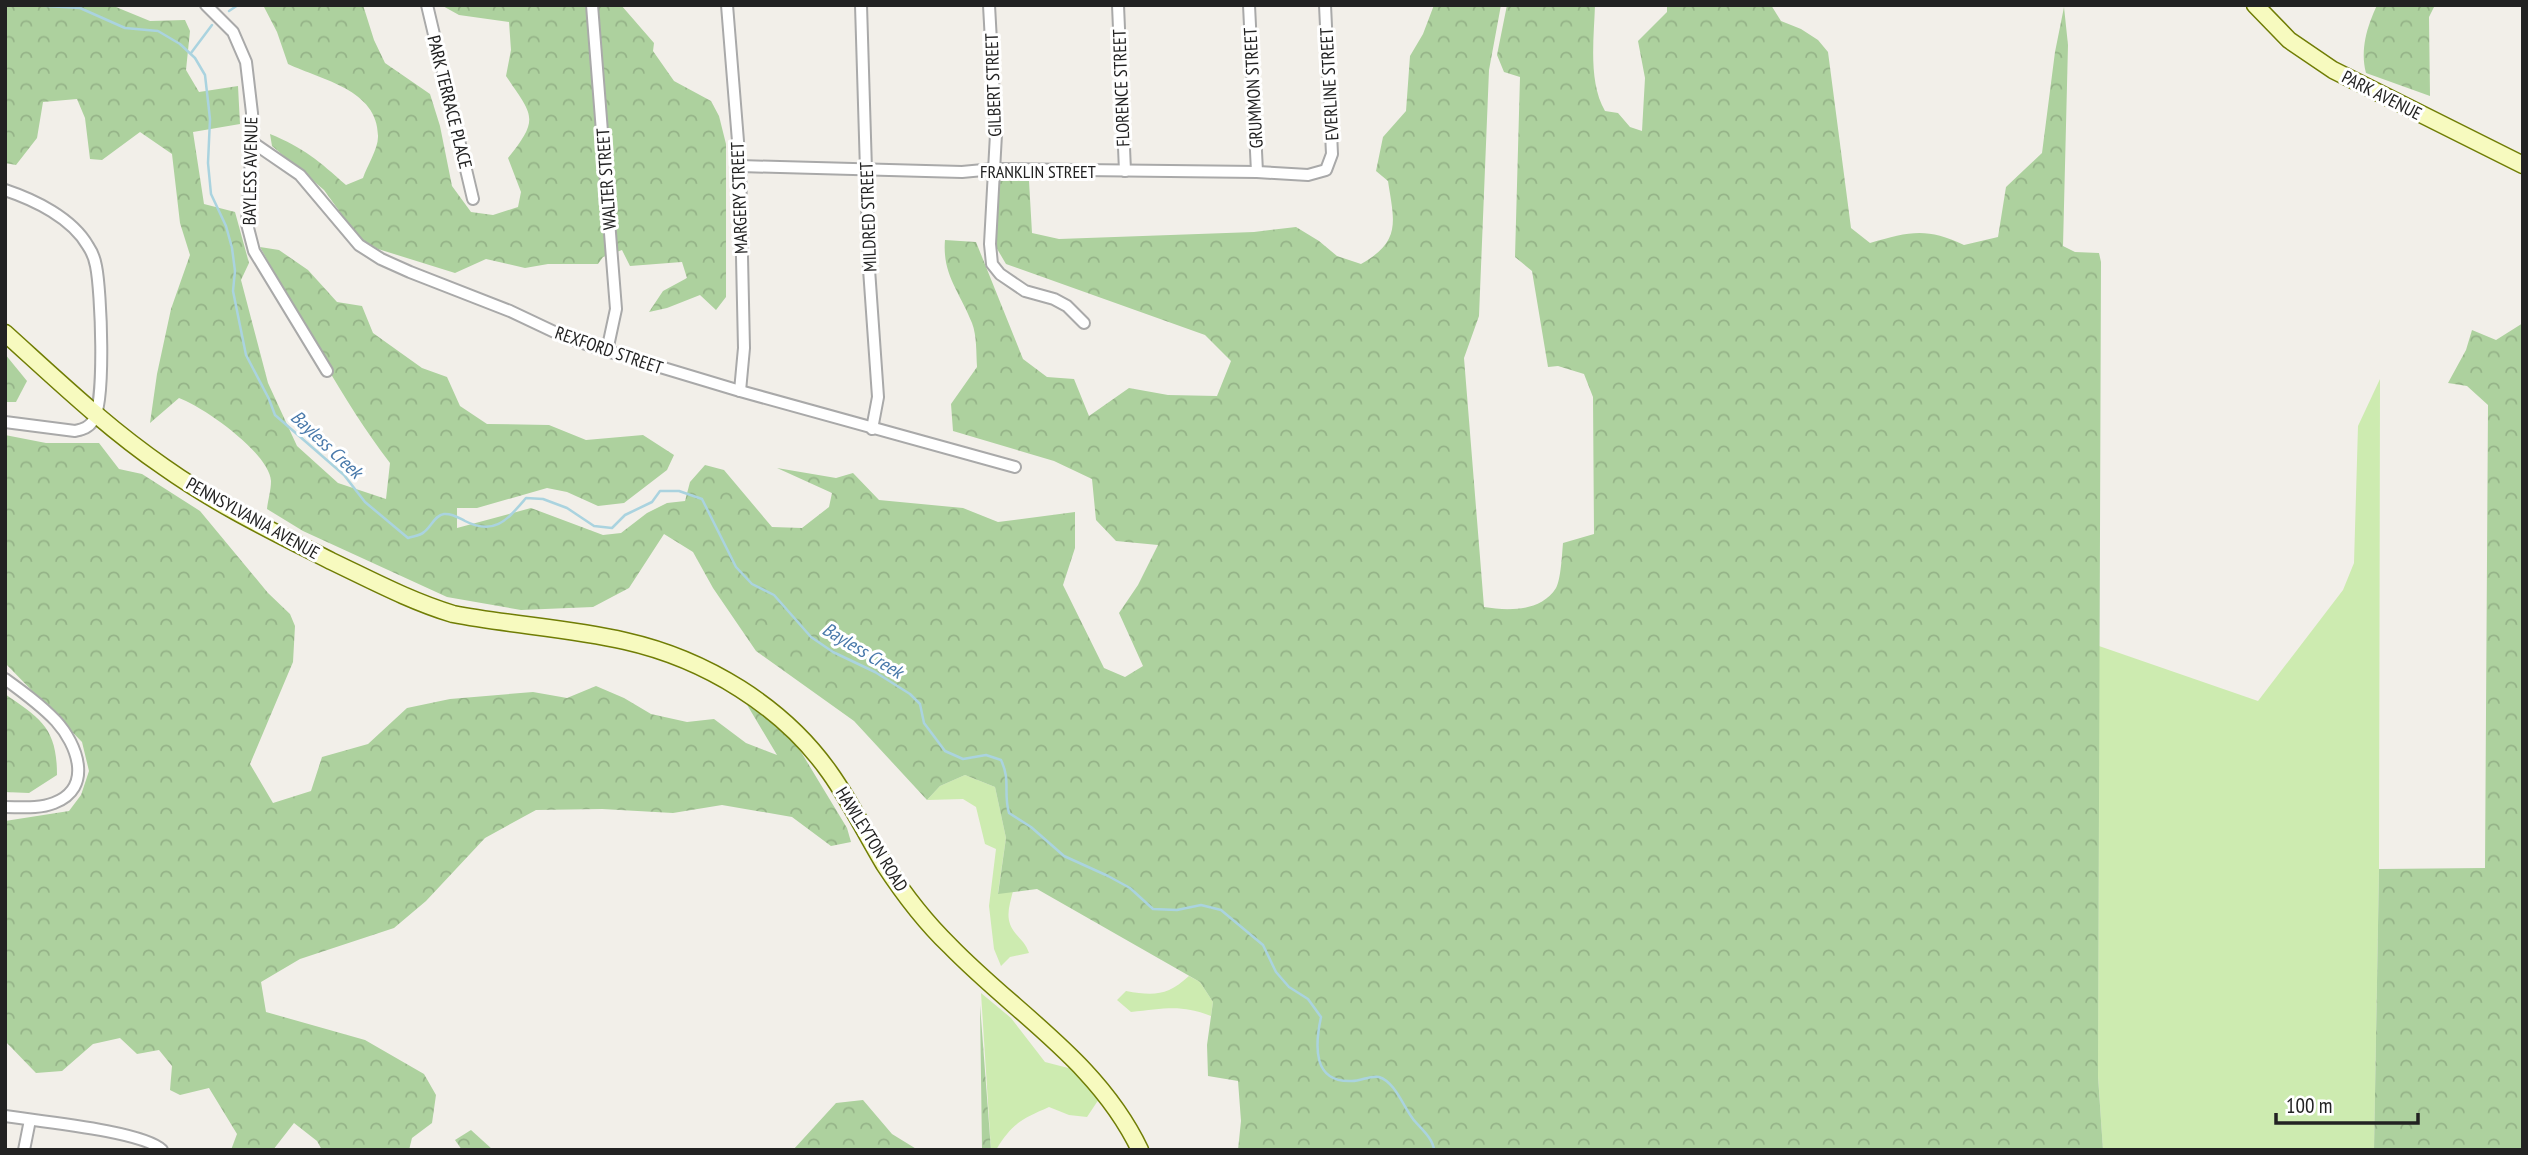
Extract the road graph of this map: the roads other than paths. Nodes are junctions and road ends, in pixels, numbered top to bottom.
1 (206, 5) edge
2 (426, 5) edge
3 (592, 5) edge
4 (727, 5) edge
5 (861, 5) edge
6 (989, 5) edge
7 (1118, 5) edge
8 (1249, 5) edge
9 (1325, 5) edge
10 (2255, 5) edge
11 (252, 142) junction
12 (1330, 162) joint
13 (2523, 165) edge
14 (740, 166) junction
15 (865, 169) junction
16 (994, 169) junction
17 (1125, 171) junction
18 (1257, 172) junction
19 (5, 190) edge
20 (473, 198) dead end
21 (1083, 323) dead end
22 (5, 333) edge
23 (607, 351) junction
24 (327, 371) dead end
25 (740, 391) junction
26 (96, 415) junction
27 (5, 422) edge
28 (872, 429) junction
29 (1015, 467) dead end
30 (539, 628) joint
31 (5, 679) edge
32 (5, 807) edge
33 (5, 1116) edge
34 (30, 1120) junction
35 (24, 1150) edge
36 (162, 1150) edge
37 (1140, 1150) edge

1 - 11 street, BAYLESS AVENUE
2 - 20 street, PARK TERRACE PLACE
3 - 23 street, WALTER STREET
4 - 14 street, MARGERY STREET
5 - 15 street, MILDRED STREET
6 - 16 street, GILBERT STREET
7 - 17 street, FLORENCE STREET
8 - 18 street, GRUMMON STREET
9 - 12 street, EVERLINE STREET
10 - 13 street, PARK AVENUE
11 - 23 street, REXFORD STREET
11 - 24 street, BAYLESS AVENUE
12 - 18 street, FRANKLIN STREET
14 - 15 street, FRANKLIN STREET
14 - 25 street, MARGERY STREET
15 - 16 street, FRANKLIN STREET
15 - 28 street, MILDRED STREET
16 - 17 street, FRANKLIN STREET
16 - 21 street, GILBERT STREET
17 - 18 street, FRANKLIN STREET
19 - 26 street
22 - 26 street, PENNSYLVANIA AVENUE
23 - 25 street, REXFORD STREET
25 - 28 street, REXFORD STREET
26 - 27 street
26 - 30 street, PENNSYLVANIA AVENUE
28 - 29 street, REXFORD STREET
30 - 37 street, HAWLEYTON ROAD
31 - 32 street
33 - 34 street
34 - 35 street
34 - 36 street

